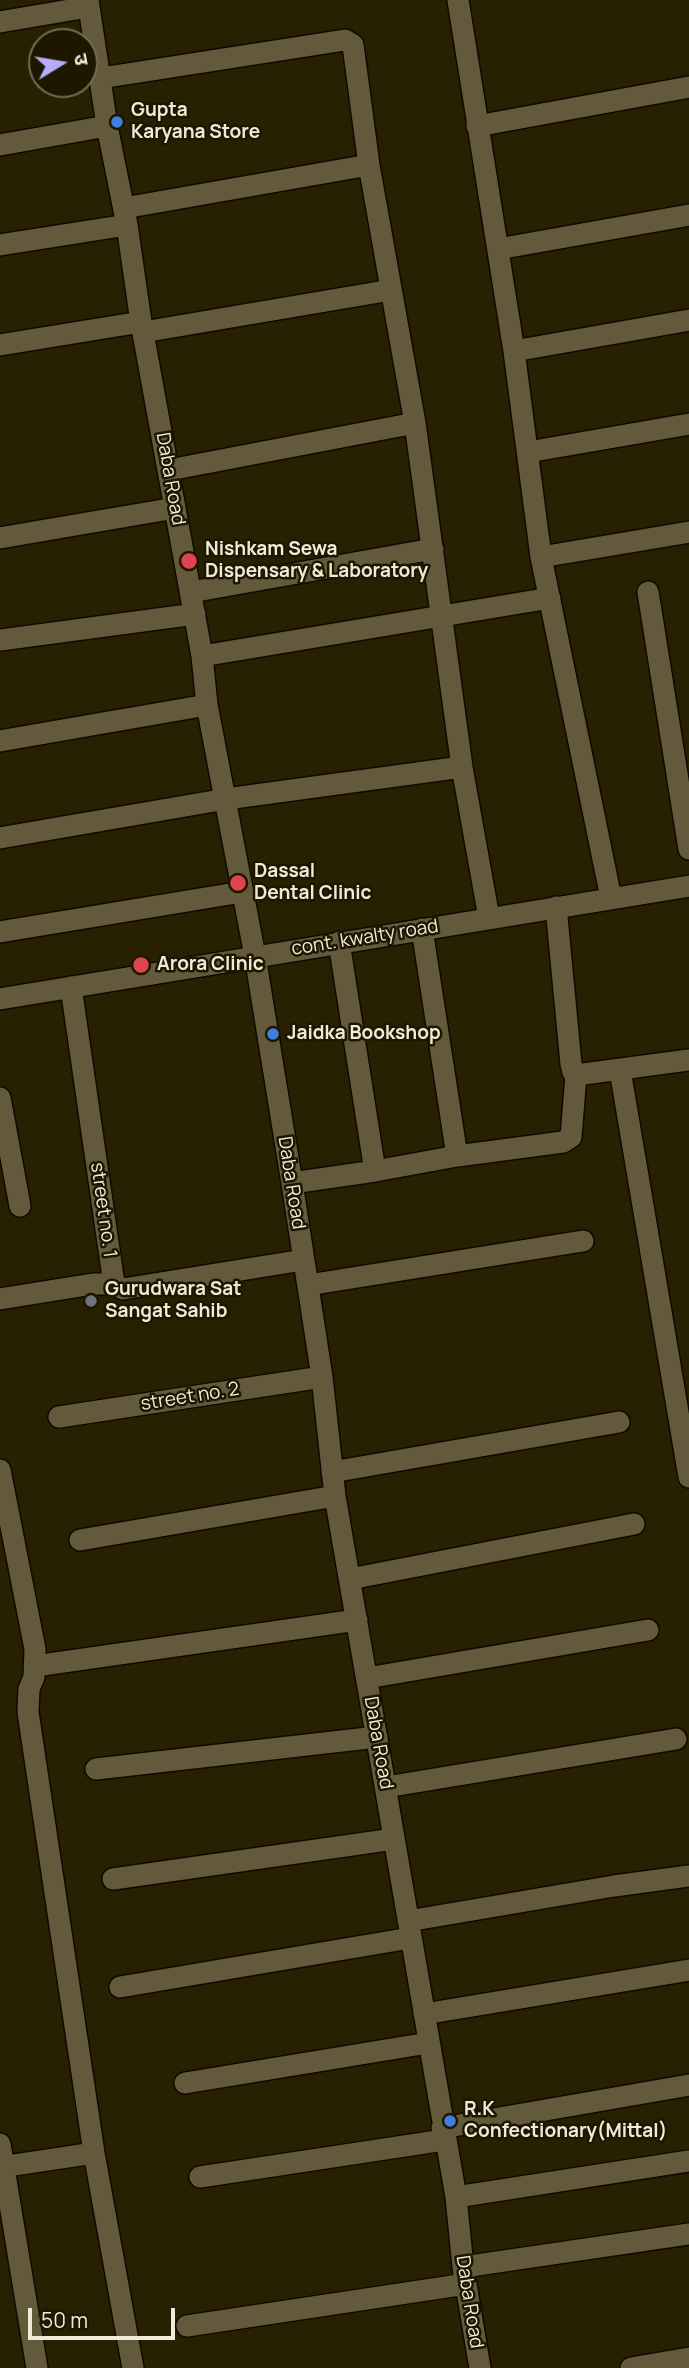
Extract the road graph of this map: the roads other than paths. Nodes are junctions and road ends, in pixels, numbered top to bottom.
1 (458, 0) edge
2 (88, 3) edge
3 (0, 22) edge
4 (101, 78) junction
5 (689, 87) edge
6 (477, 126) junction
7 (107, 127) junction
8 (0, 145) edge
9 (369, 165) junction
10 (689, 215) edge
11 (125, 217) junction
12 (0, 245) edge
13 (498, 249) junction
14 (391, 290) junction
15 (689, 320) edge
16 (142, 327) junction
17 (0, 345) edge
18 (514, 351) junction
19 (415, 423) junction
20 (689, 425) edge
21 (528, 452) junction
22 (169, 470) junction
23 (175, 508) junction
24 (689, 532) edge
25 (0, 538) edge
26 (433, 549) junction
27 (541, 557) junction
28 (191, 592) junction
29 (648, 592) dead end
30 (550, 598) junction
31 (195, 614) junction
32 (443, 616) junction
33 (0, 640) edge
34 (202, 656) junction
35 (207, 705) junction
36 (0, 741) edge
37 (462, 767) junction
38 (226, 799) junction
39 (0, 838) edge
40 (689, 849) edge
41 (689, 886) edge
42 (242, 892) junction
43 (611, 898) junction
44 (556, 907) junction
45 (489, 918) junction
46 (422, 929) junction
47 (0, 932) edge
48 (339, 942) junction
49 (255, 956) junction
50 (71, 986) junction
51 (0, 999) edge
52 (689, 1060) edge
53 (620, 1070) junction
54 (576, 1075) junction
55 (0, 1098) edge
56 (457, 1156) junction
57 (374, 1171) junction
58 (292, 1183) junction
59 (20, 1206) dead end
60 (583, 1241) dead end
61 (303, 1260) junction
62 (114, 1284) junction
63 (308, 1284) junction
64 (0, 1298) edge
65 (322, 1377) junction
66 (59, 1418) dead end
67 (619, 1422) dead end
68 (0, 1471) edge
69 (332, 1472) junction
70 (689, 1477) edge
71 (335, 1496) junction
72 (634, 1524) dead end
73 (6, 1535) edge
74 (80, 1540) dead end
75 (350, 1579) junction
76 (357, 1620) junction
77 (648, 1630) dead end
78 (35, 1667) junction
79 (367, 1678) junction
80 (377, 1737) junction
81 (676, 1739) dead end
82 (96, 1769) dead end
83 (386, 1787) junction
84 (394, 1839) junction
85 (689, 1876) edge
86 (113, 1879) dead end
87 (409, 1929) junction
88 (689, 1970) edge
89 (120, 1987) dead end
90 (424, 2014) junction
91 (428, 2043) junction
92 (184, 2084) dead end
93 (689, 2085) edge
94 (443, 2134) junction
95 (0, 2144) edge
96 (94, 2153) junction
97 (689, 2161) edge
98 (2, 2167) edge
99 (200, 2177) dead end
100 (456, 2197) junction
101 (689, 2234) edge
102 (464, 2276) junction
103 (187, 2326) dead end
104 (689, 2358) edge
105 (37, 2368) edge
106 (132, 2368) edge
107 (480, 2368) edge
108 (631, 2368) edge

1 - 6 street
2 - 3 street
2 - 4 street, Daba Road
4 - 7 street, Daba Road
4 - 9 street
5 - 6 street
6 - 13 street
7 - 8 street
7 - 11 street, Daba Road
9 - 11 street
9 - 14 street
10 - 13 street
11 - 12 street
11 - 16 street, Daba Road
13 - 18 street
14 - 16 street
14 - 19 street
15 - 18 street
16 - 17 street
16 - 22 street, Daba Road
18 - 21 street
19 - 22 street
19 - 26 street
20 - 21 street
21 - 27 street
22 - 23 street, Daba Road
23 - 25 street
23 - 28 street, Daba Road
24 - 27 street
26 - 28 street
26 - 32 street
27 - 30 street
28 - 31 street, Daba Road
29 - 40 street
30 - 32 street
30 - 43 street
31 - 33 street
31 - 34 street, Daba Road
32 - 34 street
32 - 37 street
34 - 35 street, Daba Road
35 - 36 street
35 - 38 street, Daba Road
37 - 38 street
37 - 45 street
38 - 39 street
38 - 42 street, Daba Road
41 - 43 street, cont. kwalty road
42 - 47 street
42 - 49 street, Daba Road
43 - 44 street, cont. kwalty road
44 - 45 street, cont. kwalty road
44 - 54 street
45 - 46 street, cont. kwalty road
46 - 48 street, cont. kwalty road
46 - 56 street
48 - 49 street, cont. kwalty road
48 - 57 street
49 - 50 street, cont. kwalty road
49 - 58 street, Daba Road
50 - 51 street, cont. kwalty road
50 - 62 street, street no. 1
52 - 53 street
53 - 54 street
53 - 70 street
54 - 56 street
55 - 59 street
56 - 57 street
57 - 58 street
58 - 61 street, Daba Road
60 - 63 street
61 - 62 street, street no. 1
61 - 63 street, Daba Road
62 - 64 street
63 - 65 street, Daba Road
65 - 66 street, street no. 2
65 - 69 street, Daba Road
67 - 69 street
68 - 73 street
69 - 71 street, Daba Road
71 - 74 street
71 - 75 street, Daba Road
72 - 75 street
73 - 78 street
75 - 76 street, Daba Road
76 - 78 street
76 - 79 street, Daba Road
77 - 79 street
78 - 96 street
79 - 80 street, Daba Road
80 - 82 street
80 - 83 street, Daba Road
81 - 83 street
83 - 84 street, Daba Road
84 - 86 street
84 - 87 street, Daba Road
85 - 87 street
87 - 89 street
87 - 90 street, Daba Road
88 - 90 street
90 - 91 street, Daba Road
91 - 92 street
91 - 94 street, Daba Road
93 - 94 street
94 - 99 street
94 - 100 street, Daba Road
95 - 98 street
96 - 98 street
96 - 106 street
97 - 100 street
98 - 105 street
100 - 102 street, Daba Road
101 - 102 street
102 - 103 street
102 - 107 street, Daba Road
104 - 108 street

